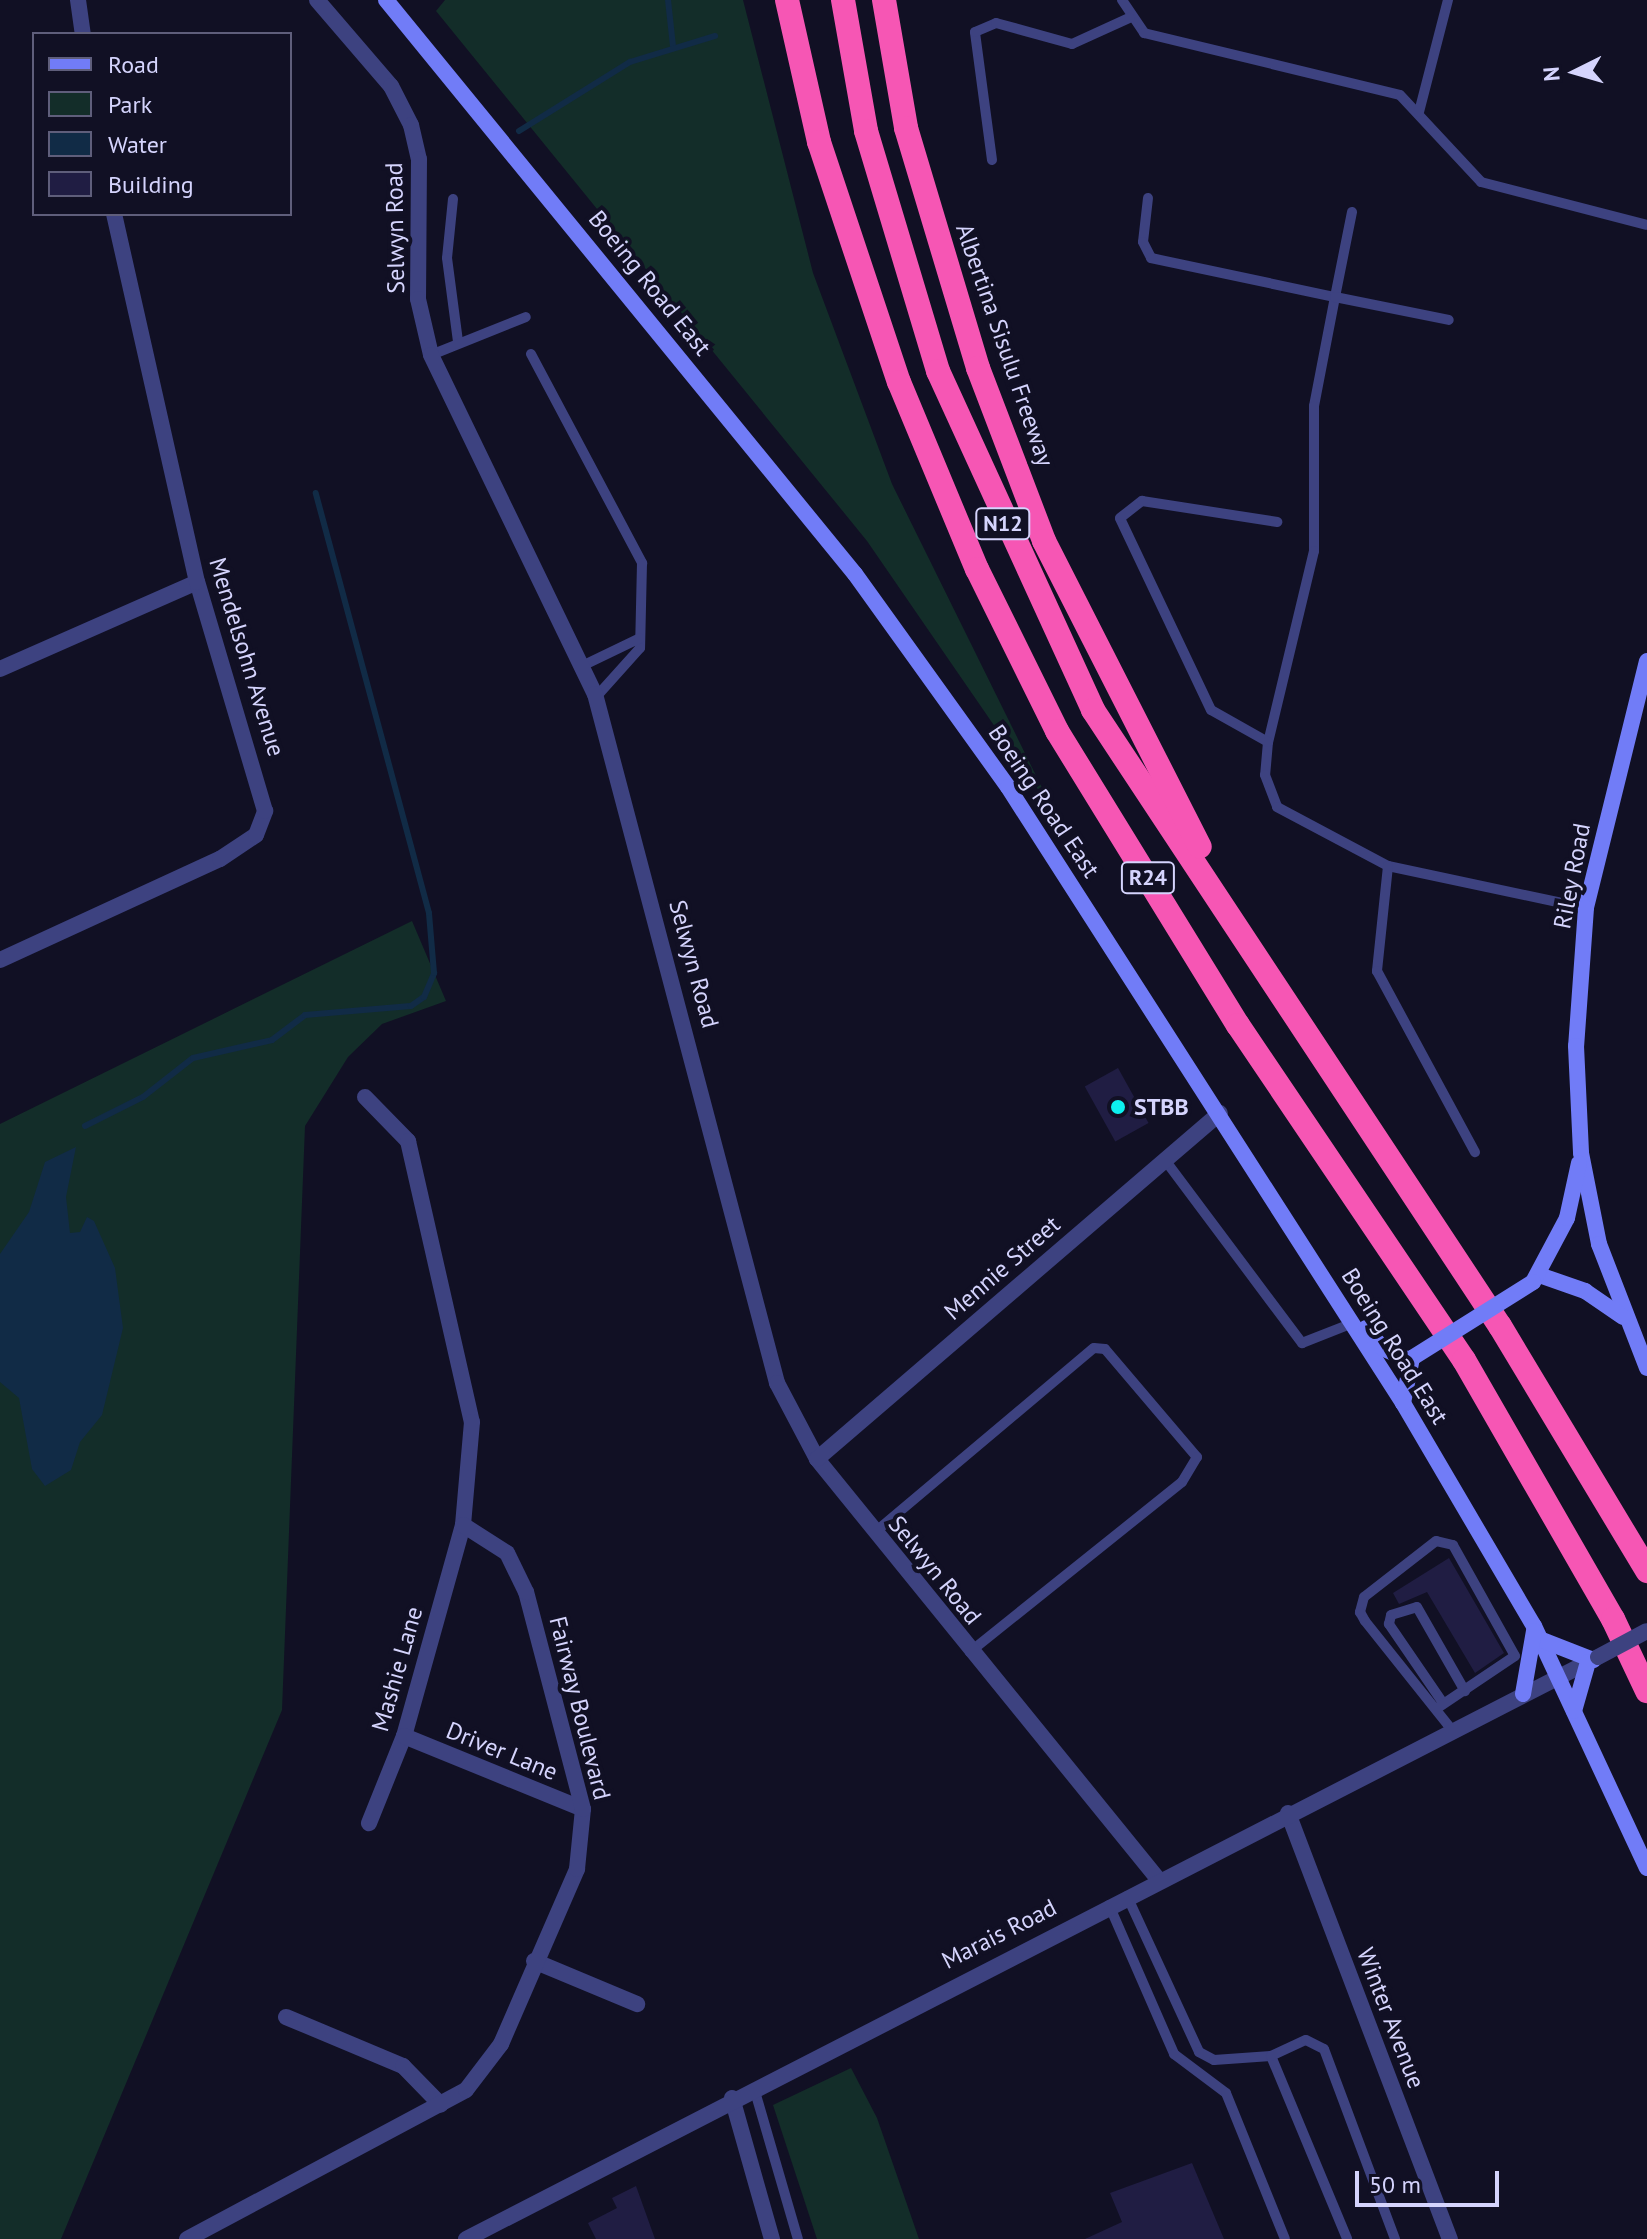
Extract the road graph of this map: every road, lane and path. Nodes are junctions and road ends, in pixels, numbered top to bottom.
1 (78, 0) edge
2 (317, 0) edge
3 (386, 0) edge
4 (787, 0) edge
5 (843, 0) edge
6 (884, 0) edge
7 (1122, 0) edge
8 (1448, 0) edge
9 (1129, 18) junction
10 (83, 32) edge
11 (1419, 112) junction
12 (992, 160) dead end
13 (1148, 198) dead end
14 (453, 199) dead end
15 (1352, 212) dead end
16 (114, 216) edge
17 (1647, 225) edge
18 (1335, 297) junction
19 (526, 317) dead end
20 (1449, 320) dead end
21 (458, 342) junction
22 (531, 354) dead end
23 (431, 355) junction
24 (1277, 522) dead end
25 (197, 582) junction
26 (640, 638) junction
27 (1647, 661) edge
28 (582, 666) junction
29 (0, 669) edge
30 (596, 697) junction
31 (1268, 742) junction
32 (1388, 866) junction
33 (1586, 908) junction
34 (0, 960) edge
35 (1282, 997) junction
36 (365, 1097) dead end
37 (1220, 1113) junction
38 (1475, 1152) dead end
39 (1581, 1153) junction
40 (1165, 1160) junction
41 (1312, 1259) junction
42 (1538, 1279) junction
43 (1623, 1317) junction
44 (1353, 1323) junction
45 (1410, 1359) junction
46 (1645, 1362) edge
47 (1403, 1403) junction
48 (817, 1459) junction
49 (463, 1525) junction
50 (874, 1533) junction
51 (1647, 1571) edge
52 (1647, 1631) edge
53 (1538, 1633) junction
54 (970, 1652) junction
55 (1593, 1660) junction
56 (1557, 1677) junction
57 (1465, 1691) junction
58 (1647, 1691) edge
59 (1523, 1694) junction
60 (1439, 1706) junction
61 (1574, 1711) junction
62 (1452, 1730) junction
63 (404, 1736) junction
64 (583, 1809) junction
65 (1288, 1813) junction
66 (369, 1823) dead end
67 (1647, 1868) edge
68 (1158, 1879) junction
69 (1127, 1896) junction
70 (1109, 1905) junction
71 (534, 1961) junction
72 (637, 2004) dead end
73 (286, 2017) dead end
74 (1271, 2056) junction
75 (754, 2087) junction
76 (732, 2098) junction
77 (441, 2105) junction
78 (187, 2239) edge
79 (466, 2239) edge
80 (772, 2239) edge
81 (798, 2239) edge
82 (1285, 2239) edge
83 (1347, 2239) edge
84 (1395, 2239) edge
85 (1450, 2239) edge

1 - 10 street
2 - 23 street, Selwyn Road
3 - 37 main road, Boeing Road East
4 - 58 highway, R24
5 - 35 highway, N12
6 - 35 highway, Albertina Sisulu Freeway / R24
7 - 9 lane
8 - 11 lane
9 - 11 lane
9 - 12 lane
11 - 17 lane
13 - 18 lane
14 - 21 lane
15 - 18 lane
16 - 25 street, Mendelsohn Avenue
18 - 20 lane
18 - 31 lane
19 - 21 lane
21 - 23 lane
22 - 26 lane
23 - 28 street, Selwyn Road
24 - 31 lane
25 - 29 street
25 - 34 street, Mendelsohn Avenue
26 - 28 lane
26 - 30 lane
27 - 33 main road, Riley Road
28 - 30 street, Selwyn Road
30 - 48 street, Selwyn Road
31 - 32 lane
32 - 33 lane
32 - 38 lane
33 - 39 main road, Riley Road
35 - 51 highway, R24
36 - 49 street
37 - 40 street, Mennie Street
37 - 41 main road, Boeing Road East
39 - 42 main road
39 - 43 main road
40 - 44 lane
40 - 48 street, Mennie Street
41 - 44 main road, Boeing Road East
41 - 45 main road
42 - 43 main road
42 - 45 main road, bridge
43 - 46 main road
44 - 47 main road, Boeing Road East
45 - 47 main road
47 - 53 main road, Boeing Road East
48 - 50 street, Selwyn Road
49 - 63 street, Mashie Lane
49 - 64 street, Fairway Boulevard
50 - 54 street, Selwyn Road
50 - 54 lane
52 - 55 street, Marais Road, bridge
53 - 55 main road
53 - 56 main road, Boeing Road East
53 - 59 main road
54 - 68 street, Selwyn Road
55 - 56 street, Marais Road
55 - 61 main road
56 - 59 street, Marais Road
56 - 61 main road, Boeing Road East
57 - 60 lane
57 - 60 lane
57 - 60 lane
59 - 62 street, Marais Road
60 - 62 lane
61 - 67 main road, Boeing Road East
62 - 65 street, Marais Road
63 - 64 street, Driver Lane
63 - 66 street, Mashie Lane
64 - 71 street, Fairway Boulevard
65 - 68 street, Marais Road
65 - 85 street, Winter Avenue
68 - 69 street, Marais Road
69 - 70 street, Marais Road
69 - 74 lane
70 - 75 street, Marais Road
70 - 82 lane
71 - 72 street
71 - 77 street, Fairway Boulevard
73 - 77 street
74 - 83 lane
74 - 84 lane
75 - 76 street, Marais Road
75 - 81 lane
76 - 79 street, Marais Road
76 - 80 street
77 - 78 street, Fairway Boulevard

